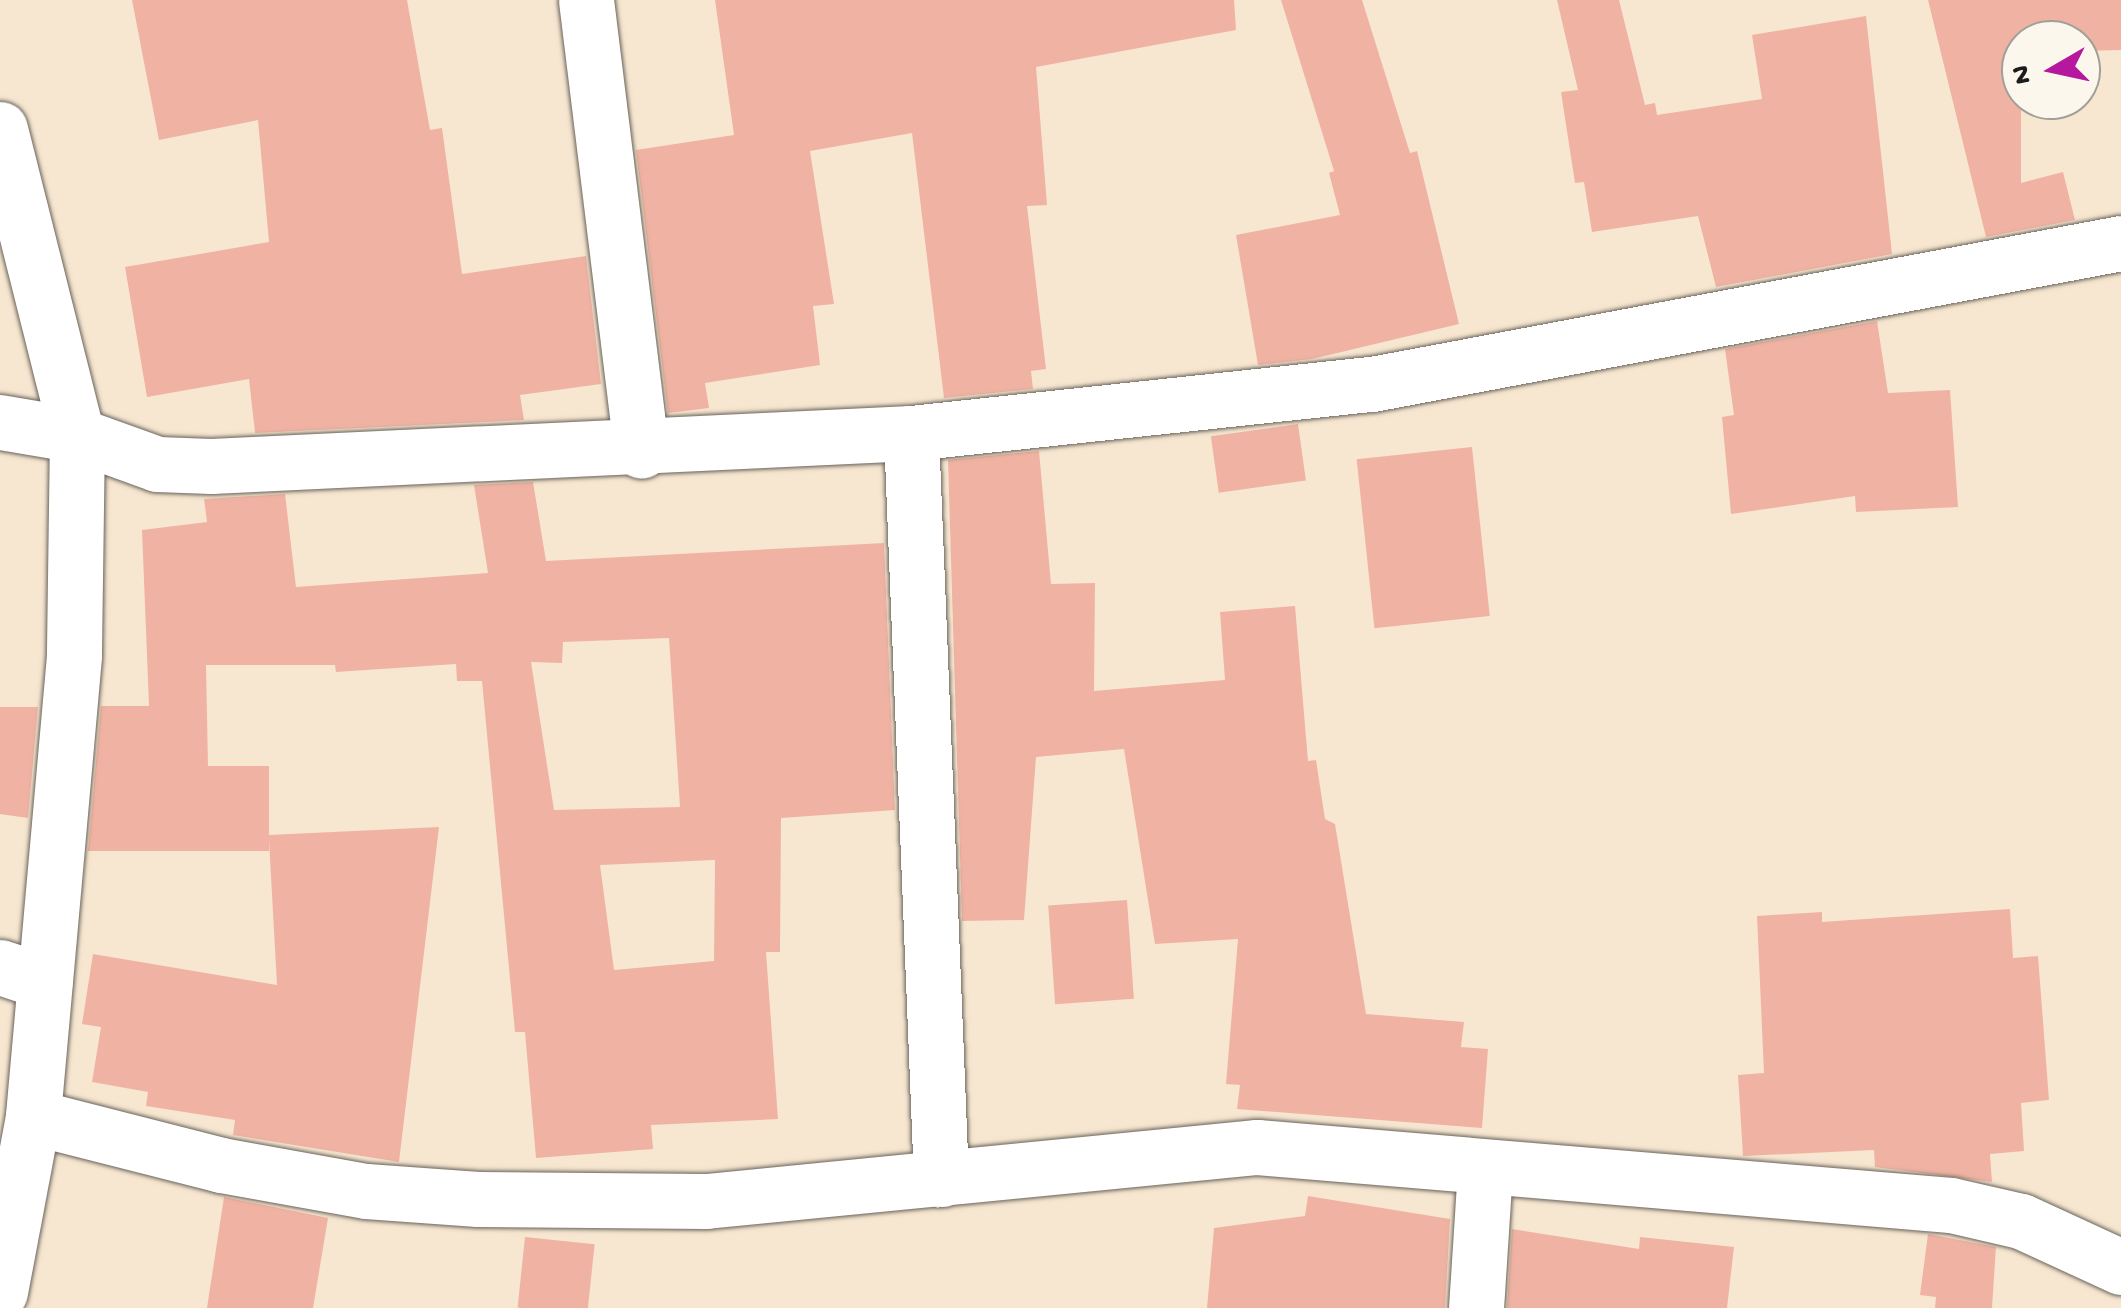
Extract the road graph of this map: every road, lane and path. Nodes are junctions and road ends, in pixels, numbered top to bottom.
1 (586, 0) edge
2 (0, 128) edge
3 (2121, 243) edge
4 (0, 422) edge
5 (911, 433) junction
6 (77, 435) junction
7 (640, 450) junction
8 (22, 974) edge
9 (33, 1117) junction
10 (1485, 1170) junction
11 (941, 1178) junction
12 (2121, 1267) edge
13 (0, 1292) edge
14 (1476, 1308) edge

1 - 7 street
2 - 6 street
3 - 5 street
4 - 6 street
5 - 7 street
5 - 11 street
6 - 7 street
6 - 8 street
8 - 9 street
9 - 11 street
9 - 13 street
10 - 11 street
10 - 12 street
10 - 14 street

